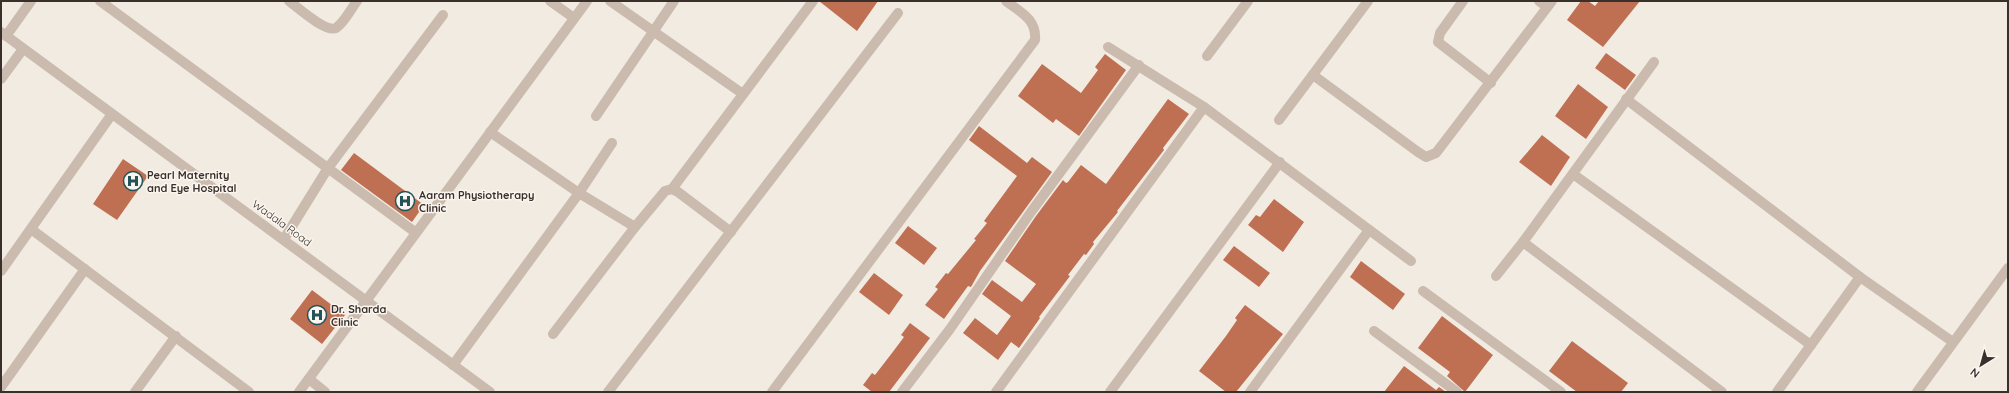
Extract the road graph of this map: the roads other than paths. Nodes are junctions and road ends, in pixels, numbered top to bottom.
1 (31, 1) edge
2 (100, 1) edge
3 (289, 1) edge
4 (357, 1) edge
5 (550, 1) edge
6 (587, 1) edge
7 (610, 1) edge
8 (674, 1) edge
9 (813, 1) edge
10 (1006, 1) edge
11 (1248, 1) edge
12 (1462, 1) edge
13 (1364, 2) edge
14 (1546, 3) edge
15 (898, 13) dead end
16 (443, 15) dead end
17 (574, 18) junction
18 (653, 31) junction
19 (3, 34) edge
20 (1108, 47) dead end
21 (23, 48) junction
22 (1207, 56) dead end
23 (1654, 62) dead end
24 (1139, 65) junction
25 (1313, 75) junction
26 (1, 79) edge
27 (1491, 83) junction
28 (743, 94) junction
29 (1626, 99) junction
30 (1204, 107) junction
31 (112, 114) junction
32 (596, 116) dead end
33 (1279, 120) dead end
34 (490, 132) junction
35 (612, 143) dead end
36 (1280, 162) junction
37 (328, 168) junction
38 (1573, 174) junction
39 (672, 189) junction
40 (579, 192) junction
41 (635, 227) junction
42 (31, 228) junction
43 (1369, 230) junction
44 (415, 232) junction
45 (731, 232) junction
46 (284, 240) junction
47 (1523, 242) junction
48 (1411, 260) dead end
49 (2008, 268) edge
50 (85, 270) junction
51 (1, 271) edge
52 (1496, 276) dead end
53 (1860, 276) junction
54 (1422, 291) dead end
55 (366, 299) junction
56 (1374, 332) dead end
57 (553, 334) dead end
58 (176, 336) junction
59 (1953, 342) junction
60 (1811, 345) junction
61 (453, 365) junction
62 (309, 379) junction
63 (1, 387) edge
64 (135, 392) edge
65 (249, 392) edge
66 (299, 392) edge
67 (325, 392) edge
68 (490, 392) edge
69 (608, 392) edge
70 (772, 392) edge
71 (902, 392) edge
72 (996, 392) edge
73 (1110, 392) edge
74 (1250, 392) edge
75 (1457, 392) edge
76 (1561, 392) edge
77 (1722, 392) edge
78 (1777, 392) edge
79 (1917, 392) edge

1 - 19 street
2 - 37 street
3 - 4 street
5 - 17 street
6 - 17 street
7 - 18 street
8 - 18 street
9 - 28 street
10 - 70 street
11 - 22 street
12 - 27 street
13 - 25 street
14 - 27 street
15 - 45 street
16 - 37 street
17 - 34 street
18 - 28 street
18 - 32 street
19 - 21 street, Wadala Road
20 - 24 street
21 - 26 street
21 - 31 street, Wadala Road
23 - 29 street
24 - 30 street
24 - 71 street
25 - 27 street
25 - 33 street
28 - 39 street
29 - 38 street
29 - 53 street
30 - 36 street
30 - 72 street
31 - 42 street
31 - 46 street, Wadala Road
34 - 40 street
34 - 44 street
35 - 40 street
36 - 43 street
36 - 73 street
37 - 44 street
37 - 46 street
38 - 47 street
38 - 60 street
39 - 41 street
39 - 45 street
40 - 41 street
40 - 61 street
41 - 57 street
42 - 50 street
42 - 51 street
43 - 48 street
43 - 74 street
44 - 55 street
45 - 69 street
46 - 55 street, Wadala Road
47 - 52 street
47 - 77 street
49 - 59 street
50 - 58 street
50 - 63 street
53 - 59 street
53 - 60 street
54 - 76 street
55 - 61 street, Wadala Road
55 - 62 street
56 - 75 street
58 - 64 street
58 - 65 street
59 - 79 street
60 - 78 street
61 - 68 street, Wadala Road
62 - 66 street
62 - 67 street

